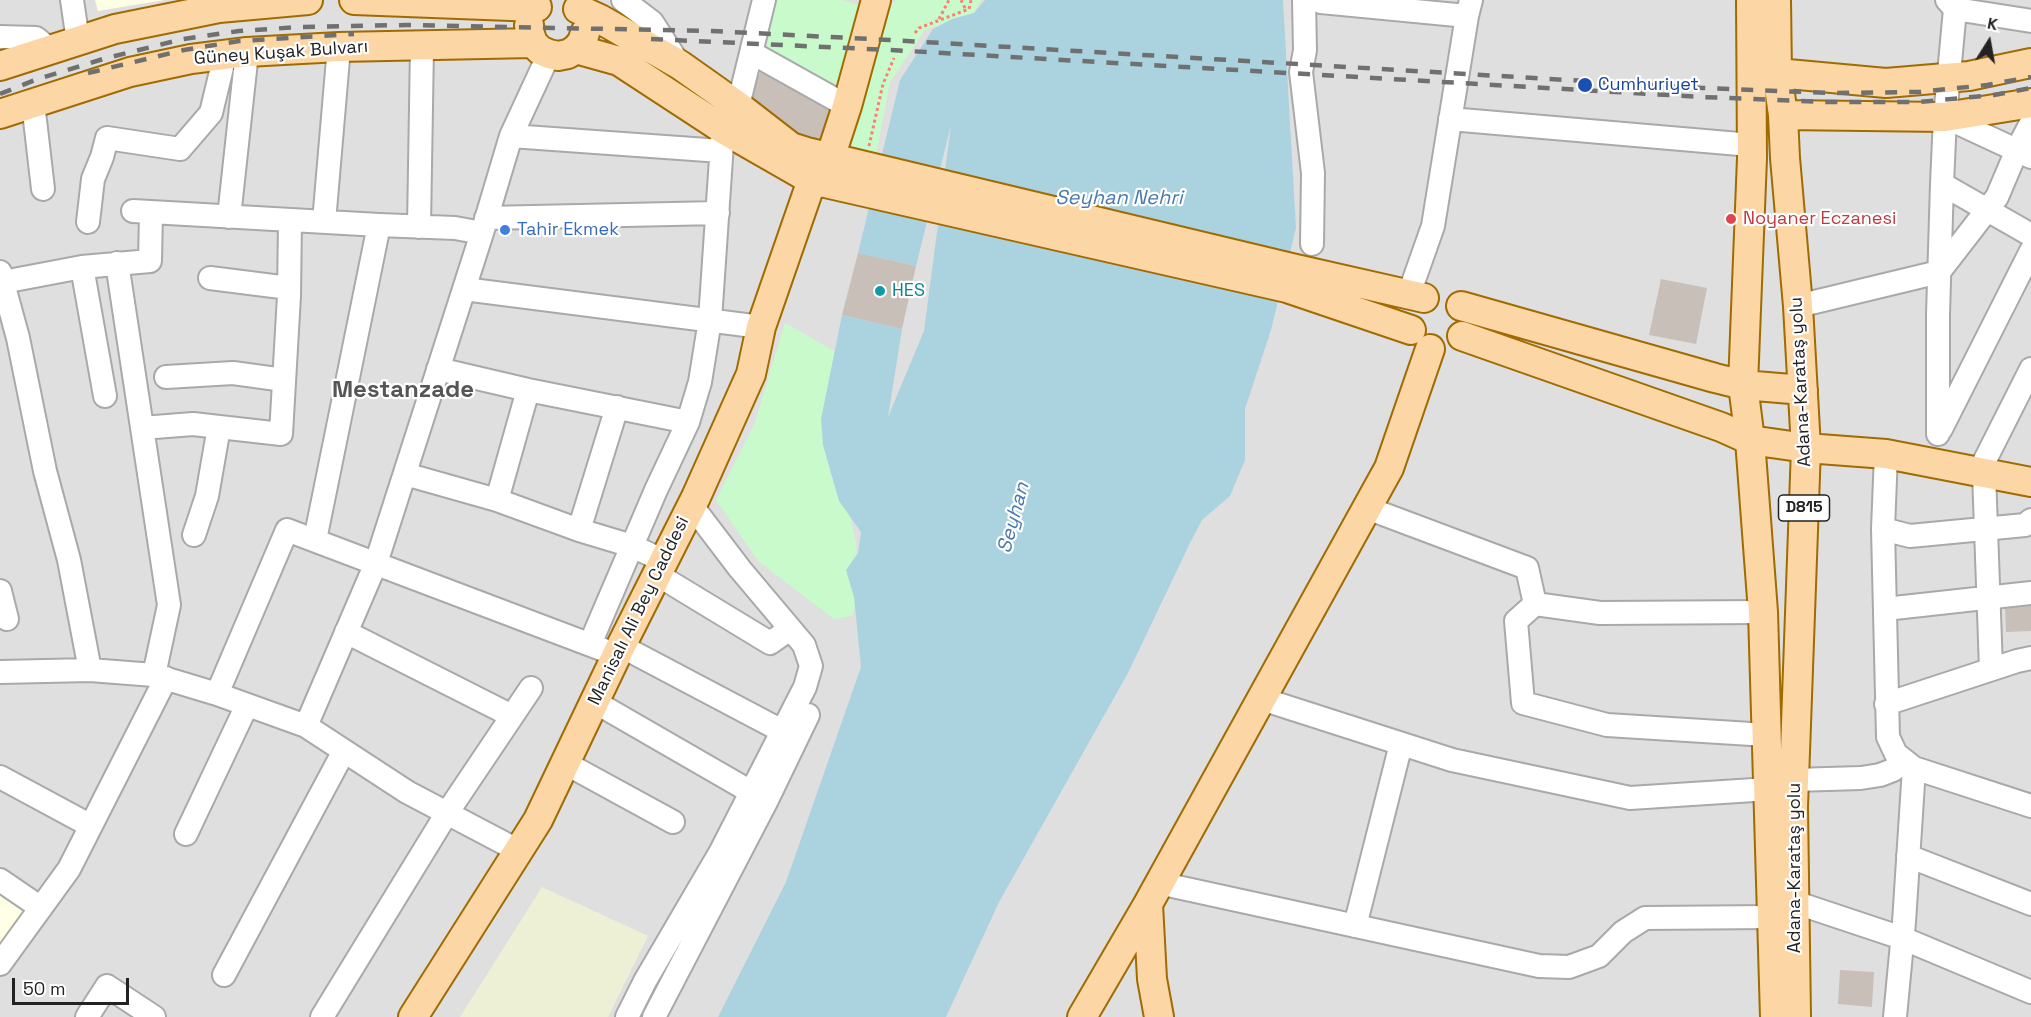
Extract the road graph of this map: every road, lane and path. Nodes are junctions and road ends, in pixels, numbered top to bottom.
1 (72, 0) edge
2 (300, 0) edge
3 (354, 0) edge
4 (623, 0) edge
5 (764, 0) edge
6 (876, 0) edge
7 (949, 0) edge
8 (961, 0) edge
9 (971, 0) edge
10 (1751, 0) edge
11 (1776, 0) edge
12 (1312, 1) edge
13 (558, 3) edge
14 (1951, 4) edge
15 (1469, 8) edge
16 (966, 10) junction
17 (938, 21) junction
18 (2031, 21) edge
19 (915, 33) dead end
20 (0, 37) edge
21 (78, 41) junction
22 (339, 46) junction
23 (422, 46) junction
24 (552, 49) junction
25 (46, 51) junction
26 (752, 53) junction
27 (236, 54) junction
28 (894, 57) dead end
29 (2031, 63) edge
30 (680, 65) junction
31 (0, 66) edge
32 (1777, 73) junction
33 (1949, 78) junction
34 (2031, 102) edge
35 (33, 103) junction
36 (847, 106) junction
37 (0, 114) edge
38 (1783, 115) junction
39 (1945, 117) junction
40 (1450, 119) junction
41 (2031, 123) edge
42 (727, 129) junction
43 (511, 136) junction
44 (1751, 145) junction
45 (2024, 153) edge
46 (830, 158) junction
47 (872, 173) junction
48 (812, 180) junction
49 (1942, 184) junction
50 (43, 189) dead end
51 (1988, 209) junction
52 (718, 213) junction
53 (229, 217) junction
54 (290, 220) junction
55 (88, 222) dead end
56 (324, 222) junction
57 (379, 225) junction
58 (484, 226) junction
59 (419, 227) junction
60 (2031, 236) edge
61 (1312, 244) dead end
62 (2031, 251) edge
63 (117, 263) junction
64 (82, 267) junction
65 (1939, 272) junction
66 (1, 277) edge
67 (210, 278) dead end
68 (1289, 278) junction
69 (289, 288) junction
70 (464, 289) junction
71 (1417, 296) junction
72 (1461, 306) junction
73 (1798, 306) junction
74 (710, 320) junction
75 (761, 327) junction
76 (1462, 336) junction
77 (1421, 340) junction
78 (438, 369) junction
79 (166, 377) dead end
80 (284, 380) junction
81 (2028, 383) edge
82 (1743, 385) junction
83 (528, 390) junction
84 (1803, 390) junction
85 (105, 396) dead end
86 (617, 407) junction
87 (688, 422) junction
88 (219, 427) junction
89 (142, 428) junction
90 (1938, 434) junction
91 (1750, 440) junction
92 (1806, 448) junction
93 (1886, 454) junction
94 (1924, 462) junction
95 (1982, 473) junction
96 (405, 474) junction
97 (2031, 482) edge
98 (497, 500) junction
99 (692, 506) junction
100 (1367, 508) junction
101 (2031, 520) edge
102 (1883, 529) junction
103 (579, 530) junction
104 (1986, 530) junction
105 (194, 535) dead end
106 (315, 540) junction
107 (632, 546) junction
108 (376, 563) junction
109 (661, 568) junction
110 (0, 591) edge
111 (2031, 593) edge
112 (1989, 599) junction
113 (1535, 604) junction
114 (1885, 609) junction
115 (1763, 612) junction
116 (7, 619) dead end
117 (790, 629) junction
118 (346, 632) junction
119 (590, 644) junction
120 (619, 650) junction
121 (2031, 658) edge
122 (1991, 669) junction
123 (90, 670) junction
124 (0, 672) edge
125 (160, 676) junction
126 (531, 688) dead end
127 (218, 694) junction
128 (1262, 699) junction
129 (595, 702) junction
130 (1886, 704) junction
131 (248, 705) junction
132 (512, 716) junction
133 (306, 726) junction
134 (782, 731) junction
135 (1767, 735) junction
136 (1401, 744) junction
137 (345, 751) junction
138 (566, 763) junction
139 (1910, 764) junction
140 (0, 777) edge
141 (1781, 785) junction
142 (751, 792) junction
143 (2031, 806) edge
144 (447, 813) junction
145 (673, 822) dead end
146 (91, 826) junction
147 (186, 834) dead end
148 (519, 851) junction
149 (1908, 856) junction
150 (0, 880) edge
151 (1153, 894) junction
152 (2031, 904) edge
153 (41, 908) junction
154 (1783, 909) junction
155 (1355, 926) junction
156 (1902, 938) junction
157 (0, 964) edge
158 (224, 975) dead end
159 (2031, 992) edge
160 (87, 1017) edge
161 (154, 1017) edge
162 (322, 1017) edge
163 (413, 1017) edge
164 (627, 1017) edge
165 (654, 1017) edge
166 (1082, 1017) edge
167 (1159, 1017) edge
168 (1775, 1017) edge
169 (1796, 1017) edge
170 (1895, 1017) edge

1 - 21 street
2 - 21 main road
3 - 13 main road
4 - 30 street
5 - 26 street
6 - 36 main road
7 - 17 path
8 - 16 path
9 - 16 path
10 - 44 main road, Adana-Karataş yolu / D815
11 - 32 main road, Adana-Karataş yolu / D815
12 - 15 street
12 - 61 street
13 - 24 main road
13 - 24 main road
13 - 30 main road
14 - 18 street
14 - 33 street
15 - 40 street
16 - 17 path
17 - 19 path
20 - 25 street
21 - 25 main road
22 - 23 main road, Güney Kuşak Bulvarı
22 - 27 main road, Güney Kuşak Bulvarı
22 - 56 street
23 - 24 main road, Güney Kuşak Bulvarı
23 - 59 street
24 - 42 main road, Güney Kuşak Bulvarı
24 - 43 street
25 - 31 main road
26 - 36 street
26 - 42 street
27 - 35 main road, Güney Kuşak Bulvarı
27 - 53 street
27 - 55 street
28 - 47 path
29 - 33 main road
30 - 42 main road
32 - 33 main road
32 - 38 main road, Adana-Karataş yolu / D815
33 - 39 street
34 - 39 main road
35 - 37 main road, Güney Kuşak Bulvarı
35 - 50 street
36 - 46 main road
38 - 39 main road
38 - 73 main road, Adana-Karataş yolu / D815
39 - 45 street
39 - 49 street
40 - 44 street
40 - 71 street
41 - 45 street
42 - 43 street
42 - 46 main road
42 - 48 main road
42 - 52 street
43 - 58 street
44 - 82 main road, Adana-Karataş yolu / D815
45 - 51 street
46 - 47 main road
46 - 48 main road
47 - 48 main road
47 - 68 main road
48 - 75 main road, Manisalı Ali Bey Caddesi
49 - 51 street
49 - 65 street
51 - 60 street
51 - 65 street
52 - 58 street
52 - 74 street
53 - 54 street
53 - 63 street
54 - 56 street
54 - 69 street
56 - 57 street
57 - 59 street
57 - 106 street
58 - 59 street
58 - 70 street
62 - 90 street
63 - 64 street
63 - 89 street
64 - 66 street
64 - 85 street
65 - 73 street
65 - 90 street
66 - 123 street
67 - 69 street
68 - 71 main road
68 - 77 main road
69 - 80 street
70 - 74 street
70 - 78 street
71 - 72 main road
71 - 77 main road
72 - 76 main road
72 - 82 main road
73 - 84 main road, Adana-Karataş yolu / D815
74 - 75 street
74 - 87 street
75 - 99 main road, Manisalı Ali Bey Caddesi
76 - 77 main road
76 - 91 main road
77 - 100 main road
78 - 83 street
78 - 96 street
79 - 80 street
80 - 88 street
81 - 95 street
82 - 84 main road
82 - 91 main road, Adana-Karataş yolu / D815
83 - 86 street
83 - 98 street
84 - 92 main road, Adana-Karataş yolu / D815
86 - 87 street
86 - 103 street
87 - 107 street
88 - 89 street
88 - 105 street
89 - 125 street
90 - 94 street
91 - 92 main road
91 - 115 main road, Adana-Karataş yolu / D815
92 - 93 main road
92 - 141 main road, Adana-Karataş yolu / D815
93 - 94 main road
93 - 102 street
94 - 95 main road
95 - 97 main road
95 - 104 street
96 - 98 street
96 - 108 street
98 - 103 street
99 - 109 main road, Manisalı Ali Bey Caddesi
99 - 117 street
100 - 113 street
100 - 128 main road
101 - 104 street
102 - 104 street
102 - 114 street
103 - 107 street
104 - 112 street
106 - 108 street
106 - 127 street
107 - 109 street
107 - 119 street
108 - 118 street
108 - 119 street
109 - 117 street
109 - 120 main road, Manisalı Ali Bey Caddesi
110 - 116 street
111 - 112 street
112 - 114 street
112 - 122 street
113 - 115 street
113 - 135 street
114 - 130 street
115 - 135 main road, Adana-Karataş yolu / D815
117 - 134 street
117 - 165 street
118 - 132 street
118 - 133 street
119 - 120 street
120 - 129 main road, Manisalı Ali Bey Caddesi
120 - 134 street
121 - 122 street
122 - 130 street
123 - 124 street
123 - 125 street
125 - 127 street
125 - 146 street
126 - 132 street
127 - 131 street
128 - 136 street
128 - 151 main road
129 - 138 main road, Manisalı Ali Bey Caddesi
129 - 142 street
130 - 139 street
131 - 133 street
131 - 147 street
132 - 144 street
133 - 137 street
134 - 142 street
135 - 141 main road, Adana-Karataş yolu / D815
136 - 141 street
136 - 155 street
137 - 144 street
137 - 158 street
138 - 145 street
138 - 148 main road, Manisalı Ali Bey Caddesi
139 - 141 street
139 - 143 street
139 - 149 street
140 - 146 street
141 - 154 main road, Adana-Karataş yolu / D815
142 - 164 street
144 - 148 street
144 - 162 street
146 - 153 street
148 - 163 main road, Manisalı Ali Bey Caddesi
149 - 152 street
149 - 156 street
150 - 153 street
151 - 155 street
151 - 166 main road
151 - 167 main road
153 - 157 street
154 - 155 street
154 - 156 street
154 - 168 main road, Adana-Karataş yolu / D815
154 - 169 main road, Adana-Karataş yolu / D815
156 - 159 street
156 - 170 street
160 - 161 street

